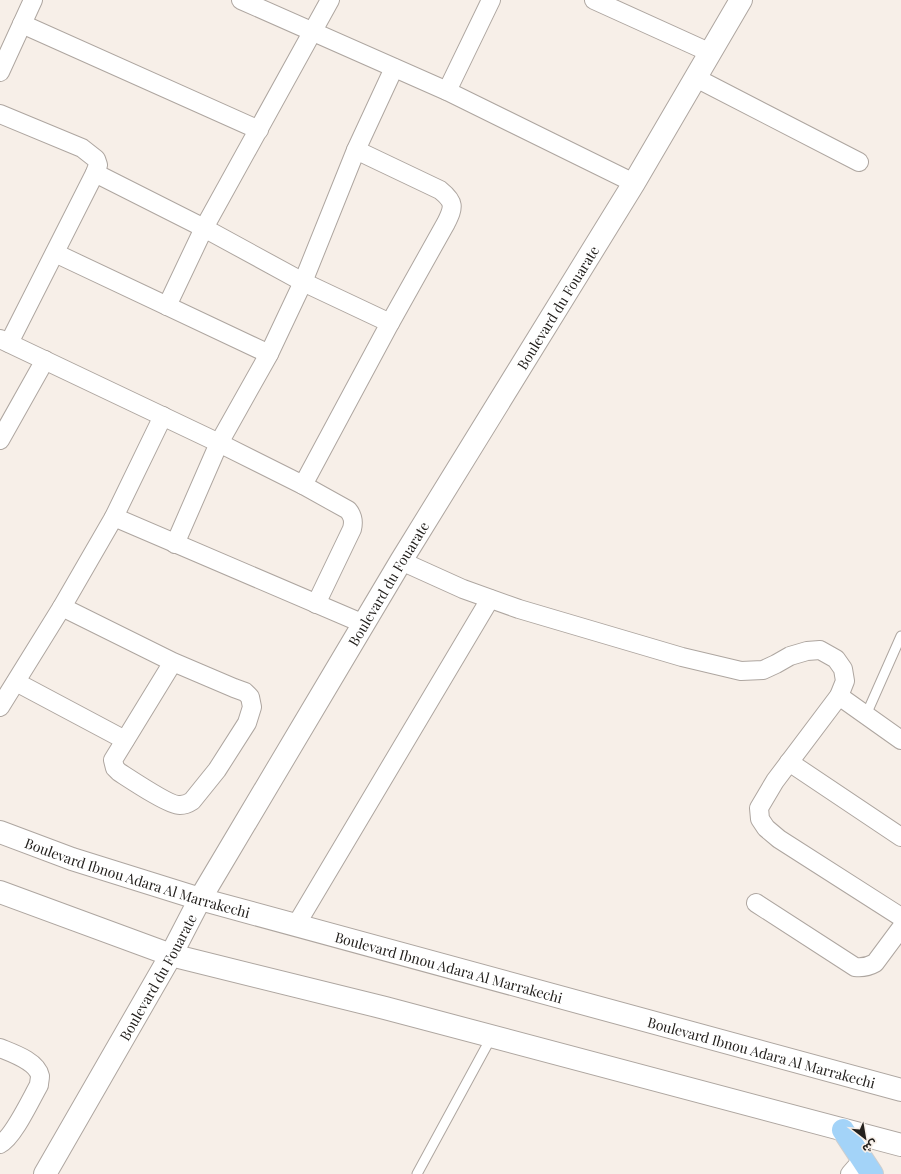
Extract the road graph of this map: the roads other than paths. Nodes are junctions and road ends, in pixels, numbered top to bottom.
1 (34, 0) edge
2 (241, 0) edge
3 (330, 0) edge
4 (491, 0) edge
5 (594, 0) edge
6 (742, 0) edge
7 (22, 24) junction
8 (312, 32) junction
9 (711, 53) junction
10 (394, 68) junction
11 (0, 72) edge
12 (696, 78) junction
13 (447, 91) junction
14 (0, 114) edge
15 (259, 130) junction
16 (356, 150) junction
17 (859, 162) dead end
18 (96, 173) junction
19 (634, 183) junction
20 (204, 228) junction
21 (55, 253) junction
22 (303, 282) junction
23 (167, 306) junction
24 (390, 323) junction
25 (5, 341) edge
26 (269, 354) junction
27 (45, 360) junction
28 (163, 416) junction
29 (0, 440) edge
30 (219, 443) junction
31 (303, 484) junction
32 (114, 517) junction
33 (176, 544) junction
34 (401, 561) junction
35 (490, 599) junction
36 (316, 604) junction
37 (62, 607) junction
38 (364, 624) junction
39 (901, 636) edge
40 (173, 662) junction
41 (16, 682) junction
42 (839, 696) junction
43 (1, 702) edge
44 (866, 715) junction
45 (125, 740) junction
46 (901, 740) edge
47 (789, 762) junction
48 (0, 832) edge
49 (901, 837) edge
50 (0, 892) edge
51 (200, 899) junction
52 (756, 903) dead end
53 (901, 917) edge
54 (296, 925) junction
55 (901, 928) edge
56 (171, 955) junction
57 (492, 1036) junction
58 (0, 1048) edge
59 (901, 1090) edge
60 (843, 1130) junction
61 (0, 1144) edge
62 (901, 1145) edge
63 (862, 1169) edge
64 (45, 1174) edge
65 (417, 1174) edge

1 - 7 street
2 - 8 street
3 - 8 street
4 - 13 street
5 - 9 street
6 - 9 main road, Boulevard du Fouarate
7 - 11 street
7 - 15 street
8 - 10 street
8 - 15 street
9 - 12 main road, Boulevard du Fouarate
10 - 13 street
10 - 16 street
12 - 17 street
12 - 19 main road, Boulevard du Fouarate
13 - 19 street
14 - 18 street
15 - 20 street
16 - 22 street
16 - 24 street
18 - 20 street
18 - 21 street
19 - 34 main road, Boulevard du Fouarate
20 - 22 street
20 - 23 street
21 - 23 street
21 - 25 street
22 - 24 street
22 - 26 street
23 - 26 street
24 - 31 street
25 - 27 street
26 - 30 street
27 - 28 street
27 - 29 street
28 - 30 street
28 - 32 street
30 - 31 street
30 - 33 street
31 - 36 street
32 - 33 street
32 - 37 street
33 - 36 street
34 - 35 street
34 - 38 main road, Boulevard du Fouarate
35 - 42 street
35 - 54 street
36 - 38 street
37 - 40 street
37 - 41 street
38 - 51 main road, Boulevard du Fouarate
39 - 44 lane
40 - 45 street
40 - 45 street
41 - 43 street
41 - 45 street
42 - 44 street
42 - 47 street
44 - 46 street
47 - 49 street
47 - 53 street
48 - 51 main road, Boulevard Ibnou Adara Al Marrakechi
50 - 56 main road
51 - 54 main road, Boulevard Ibnou Adara Al Marrakechi
51 - 56 main road, Boulevard du Fouarate
52 - 55 street
54 - 59 main road, Boulevard Ibnou Adara Al Marrakechi
56 - 57 main road
56 - 64 main road, Boulevard du Fouarate
57 - 60 main road
57 - 65 lane
58 - 61 street
60 - 62 main road
60 - 63 main road

